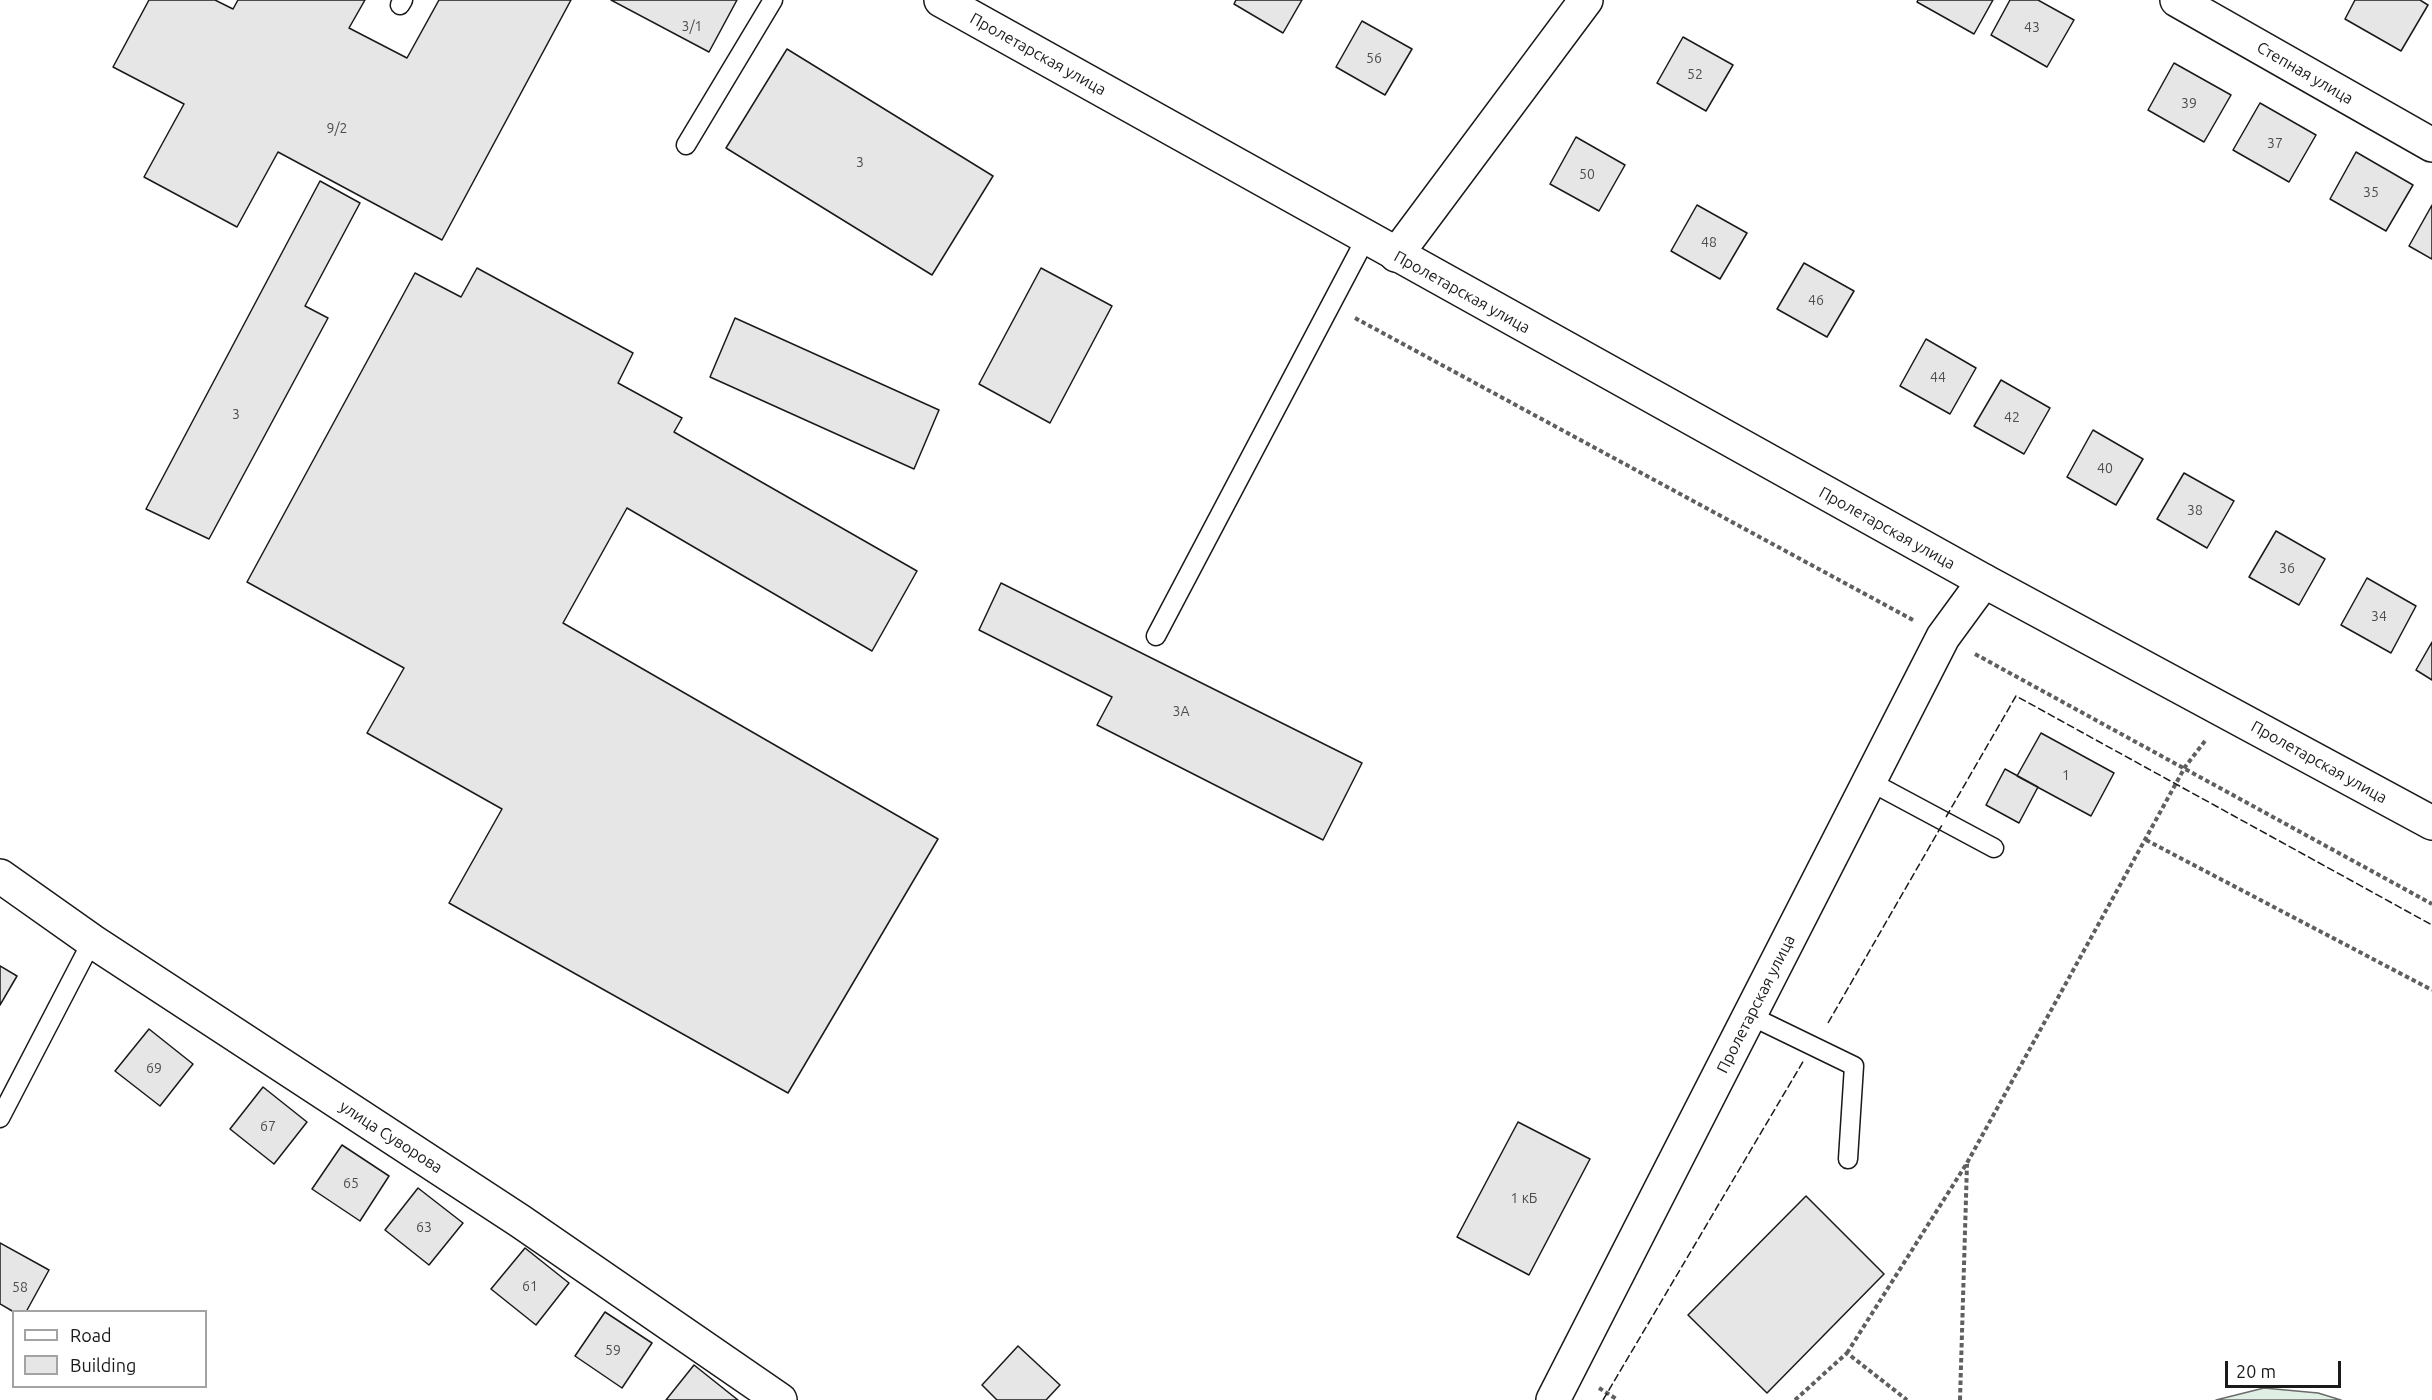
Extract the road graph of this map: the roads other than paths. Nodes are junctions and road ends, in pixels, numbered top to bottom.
1 (772, 0) edge
2 (941, 0) edge
3 (1586, 0) edge
4 (2177, 0) edge
5 (686, 145) dead end
6 (2432, 146) edge
7 (1366, 238) junction
8 (1396, 255) junction
9 (1984, 581) junction
10 (1156, 636) dead end
11 (1869, 781) junction
12 (2432, 823) edge
13 (1994, 848) dead end
14 (0, 876) edge
15 (92, 941) junction
16 (1751, 1016) junction
17 (0, 1118) edge
18 (1848, 1159) dead end
19 (780, 1400) edge
20 (1553, 1400) edge

1 - 5 lane
2 - 7 street, Пролетарская улица
3 - 8 street
4 - 6 street, Степная улица
7 - 8 street, Пролетарская улица
7 - 10 lane
8 - 9 street, Пролетарская улица
9 - 11 street, Пролетарская улица
9 - 12 street, Пролетарская улица
11 - 13 lane
11 - 16 street, Пролетарская улица
14 - 15 street, улица Суворова
15 - 17 lane
15 - 19 street, улица Суворова
16 - 18 lane
16 - 20 street, Пролетарская улица

